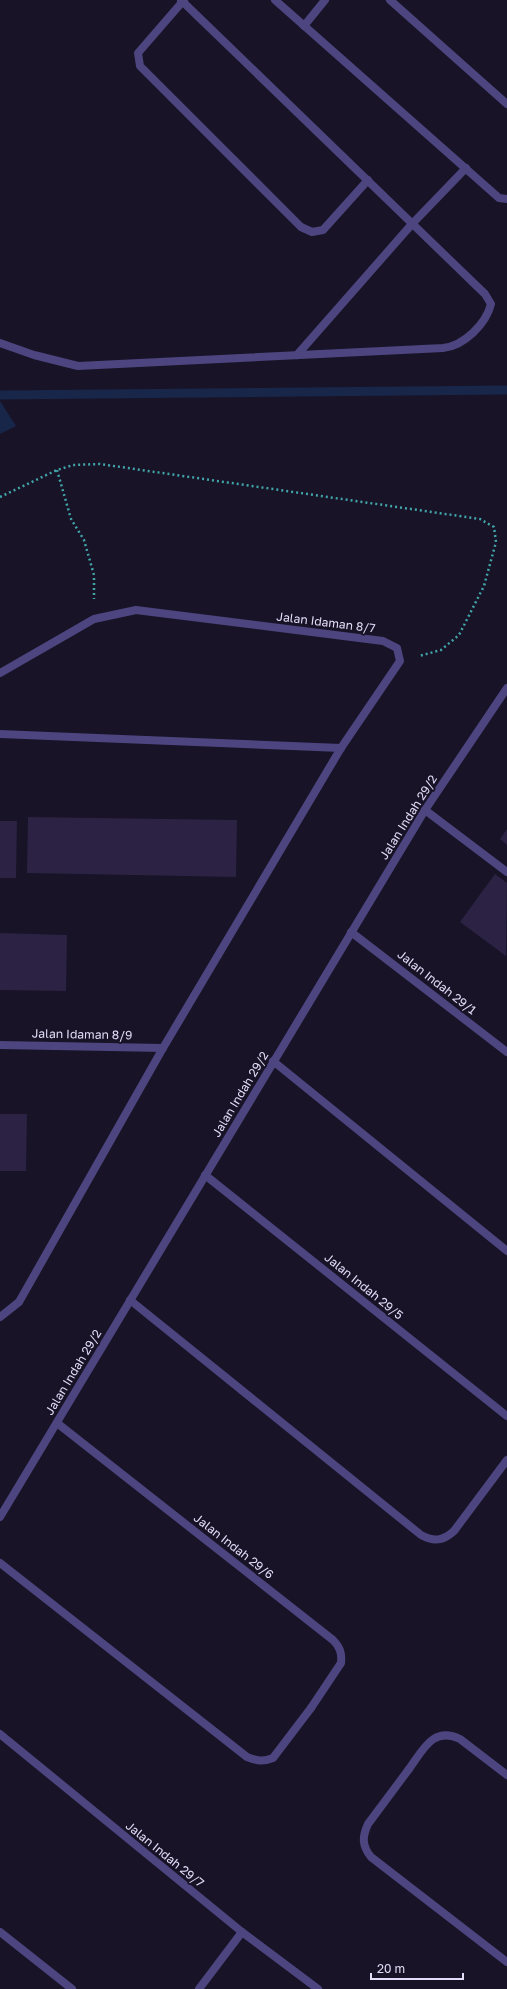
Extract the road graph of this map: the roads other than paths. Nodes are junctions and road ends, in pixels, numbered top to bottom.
1 (275, 0) edge
2 (325, 0) edge
3 (390, 0) edge
4 (182, 1) edge
5 (304, 26) junction
6 (507, 104) edge
7 (466, 168) junction
8 (368, 180) junction
9 (507, 199) edge
10 (412, 224) junction
11 (0, 344) edge
12 (296, 355) junction
13 (0, 673) edge
14 (507, 688) edge
15 (0, 734) edge
16 (341, 748) junction
17 (425, 810) junction
18 (507, 872) edge
19 (351, 932) junction
20 (0, 1045) edge
21 (163, 1048) junction
22 (507, 1052) edge
23 (274, 1062) junction
24 (205, 1175) junction
25 (507, 1251) edge
26 (130, 1300) junction
27 (0, 1317) edge
28 (507, 1416) edge
29 (57, 1423) junction
30 (507, 1460) edge
31 (0, 1517) edge
32 (0, 1563) edge
33 (0, 1734) edge
34 (507, 1775) edge
35 (0, 1932) edge
36 (242, 1932) junction
37 (507, 1962) edge
38 (72, 1989) edge
39 (199, 1989) edge
40 (318, 1989) edge

1 - 5 street
2 - 5 street
3 - 6 street
4 - 8 street
4 - 8 street
5 - 7 street
7 - 9 street
7 - 10 street
8 - 10 street
10 - 12 street
10 - 12 street
11 - 12 street
13 - 16 street, Jalan Idaman 8/7
14 - 17 street, Jalan Indah 29/2
15 - 16 street
16 - 21 street
17 - 18 street
17 - 19 street, Jalan Indah 29/2
19 - 22 street, Jalan Indah 29/1
19 - 23 street, Jalan Indah 29/2
20 - 21 street, Jalan Idaman 8/9
21 - 27 street
23 - 24 street, Jalan Indah 29/2
23 - 25 street
24 - 26 street, Jalan Indah 29/2
24 - 28 street, Jalan Indah 29/5
26 - 29 street, Jalan Indah 29/2
26 - 30 street
29 - 31 street, Jalan Indah 29/2
29 - 32 street, Jalan Indah 29/6
33 - 36 street, Jalan Indah 29/7
34 - 37 street
35 - 38 street
36 - 39 street
36 - 40 street, Jalan Indah 29/7

